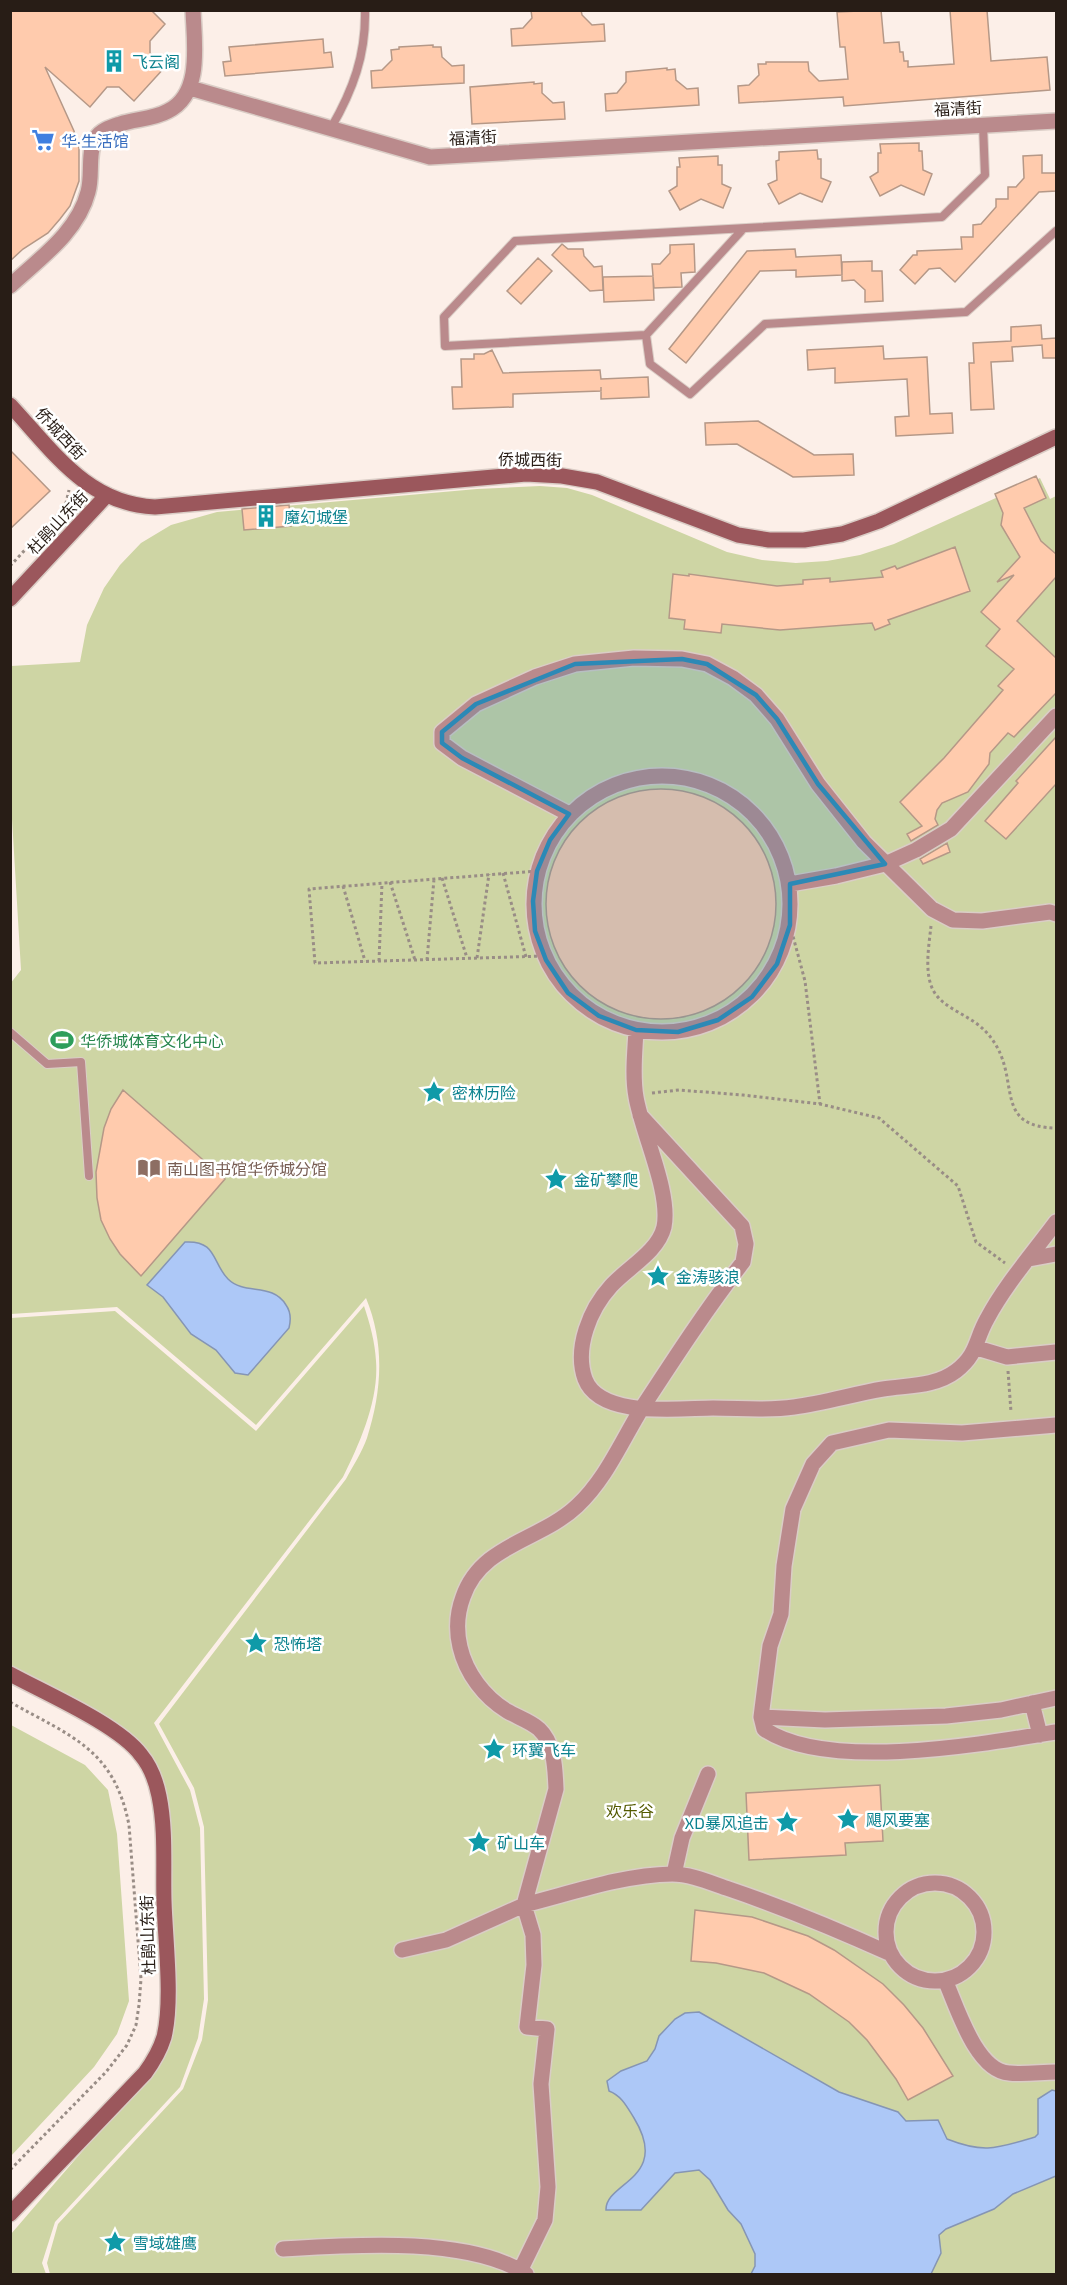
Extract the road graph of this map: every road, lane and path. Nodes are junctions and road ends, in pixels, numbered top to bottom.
1 (193, 10) edge
2 (365, 10) edge
3 (190, 88) junction
4 (1056, 121) edge
5 (983, 125) junction
6 (331, 128) junction
7 (743, 229) junction
8 (1056, 231) edge
9 (10, 286) edge
10 (646, 335) junction
11 (10, 405) edge
12 (1056, 437) edge
13 (69, 485) dead end
14 (106, 496) junction
15 (10, 566) edge
16 (10, 599) edge
17 (1056, 716) edge
18 (569, 814) junction
19 (885, 864) junction
20 (537, 871) junction
21 (503, 873) junction
22 (489, 874) junction
23 (442, 878) junction
24 (434, 879) junction
25 (390, 882) junction
26 (382, 883) junction
27 (790, 884) junction
28 (343, 886) junction
29 (932, 909) junction
30 (1056, 914) edge
31 (790, 925) junction
32 (544, 956) junction
33 (526, 957) junction
34 (467, 958) junction
35 (477, 958) junction
36 (415, 960) junction
37 (428, 960) junction
38 (379, 961) junction
39 (365, 962) junction
40 (636, 1030) junction
41 (10, 1032) edge
42 (635, 1094) junction
43 (820, 1104) junction
44 (640, 1115) junction
45 (1056, 1128) edge
46 (89, 1176) dead end
47 (1056, 1222) edge
48 (1056, 1254) edge
49 (1029, 1259) junction
50 (1019, 1273) junction
51 (977, 1348) junction
52 (1056, 1352) edge
53 (1007, 1357) junction
54 (641, 1409) junction
55 (1056, 1425) edge
56 (1012, 1429) junction
57 (10, 1674) edge
58 (1056, 1698) edge
59 (10, 1702) edge
60 (1032, 1703) junction
61 (761, 1717) junction
62 (1056, 1732) edge
63 (1040, 1735) junction
64 (708, 1774) dead end
65 (674, 1874) junction
66 (524, 1905) junction
67 (402, 1950) dead end
68 (891, 1954) junction
69 (945, 1980) junction
70 (1056, 2072) edge
71 (10, 2170) edge
72 (10, 2214) edge
73 (283, 2249) dead end
74 (523, 2273) edge

1 - 3 street
2 - 6 lane
3 - 6 street, 福清街
3 - 9 street
4 - 5 street, 福清街
5 - 6 street, 福清街
5 - 7 lane
7 - 10 lane
7 - 10 lane
8 - 10 lane
11 - 14 street, 侨城西街
12 - 14 street, 侨城西街
13 - 15 path
14 - 16 street, 杜鹃山东街
17 - 19 street
18 - 19 street
18 - 20 street
18 - 27 street
19 - 27 street
19 - 29 street
20 - 21 path
20 - 32 street
21 - 22 path
21 - 33 path
22 - 23 path
22 - 35 path
23 - 24 path
23 - 34 path
24 - 25 path
24 - 37 path
25 - 26 path
25 - 36 path
26 - 28 path
26 - 38 path
27 - 31 street
28 - 39 path
28 - 39 path
29 - 30 street
29 - 45 path
31 - 40 street
31 - 43 path
32 - 33 path
32 - 40 street
33 - 35 path
34 - 35 path
34 - 37 path
36 - 37 path
36 - 38 path
38 - 39 path
40 - 42 street
41 - 46 lane
42 - 43 path
42 - 44 street
43 - 50 path
44 - 54 street
44 - 54 street
47 - 49 street
48 - 49 street
49 - 50 street
50 - 51 street
51 - 53 street
51 - 54 street
52 - 53 street
53 - 56 path
54 - 66 street
55 - 56 street
56 - 61 street
57 - 72 street, 杜鹃山东街
58 - 60 street
59 - 71 path
60 - 61 street
60 - 63 street
61 - 63 street
62 - 63 street
64 - 65 street
65 - 66 street
65 - 68 street
66 - 67 street
66 - 74 street
68 - 69 street
68 - 69 street
69 - 70 street
73 - 74 street

